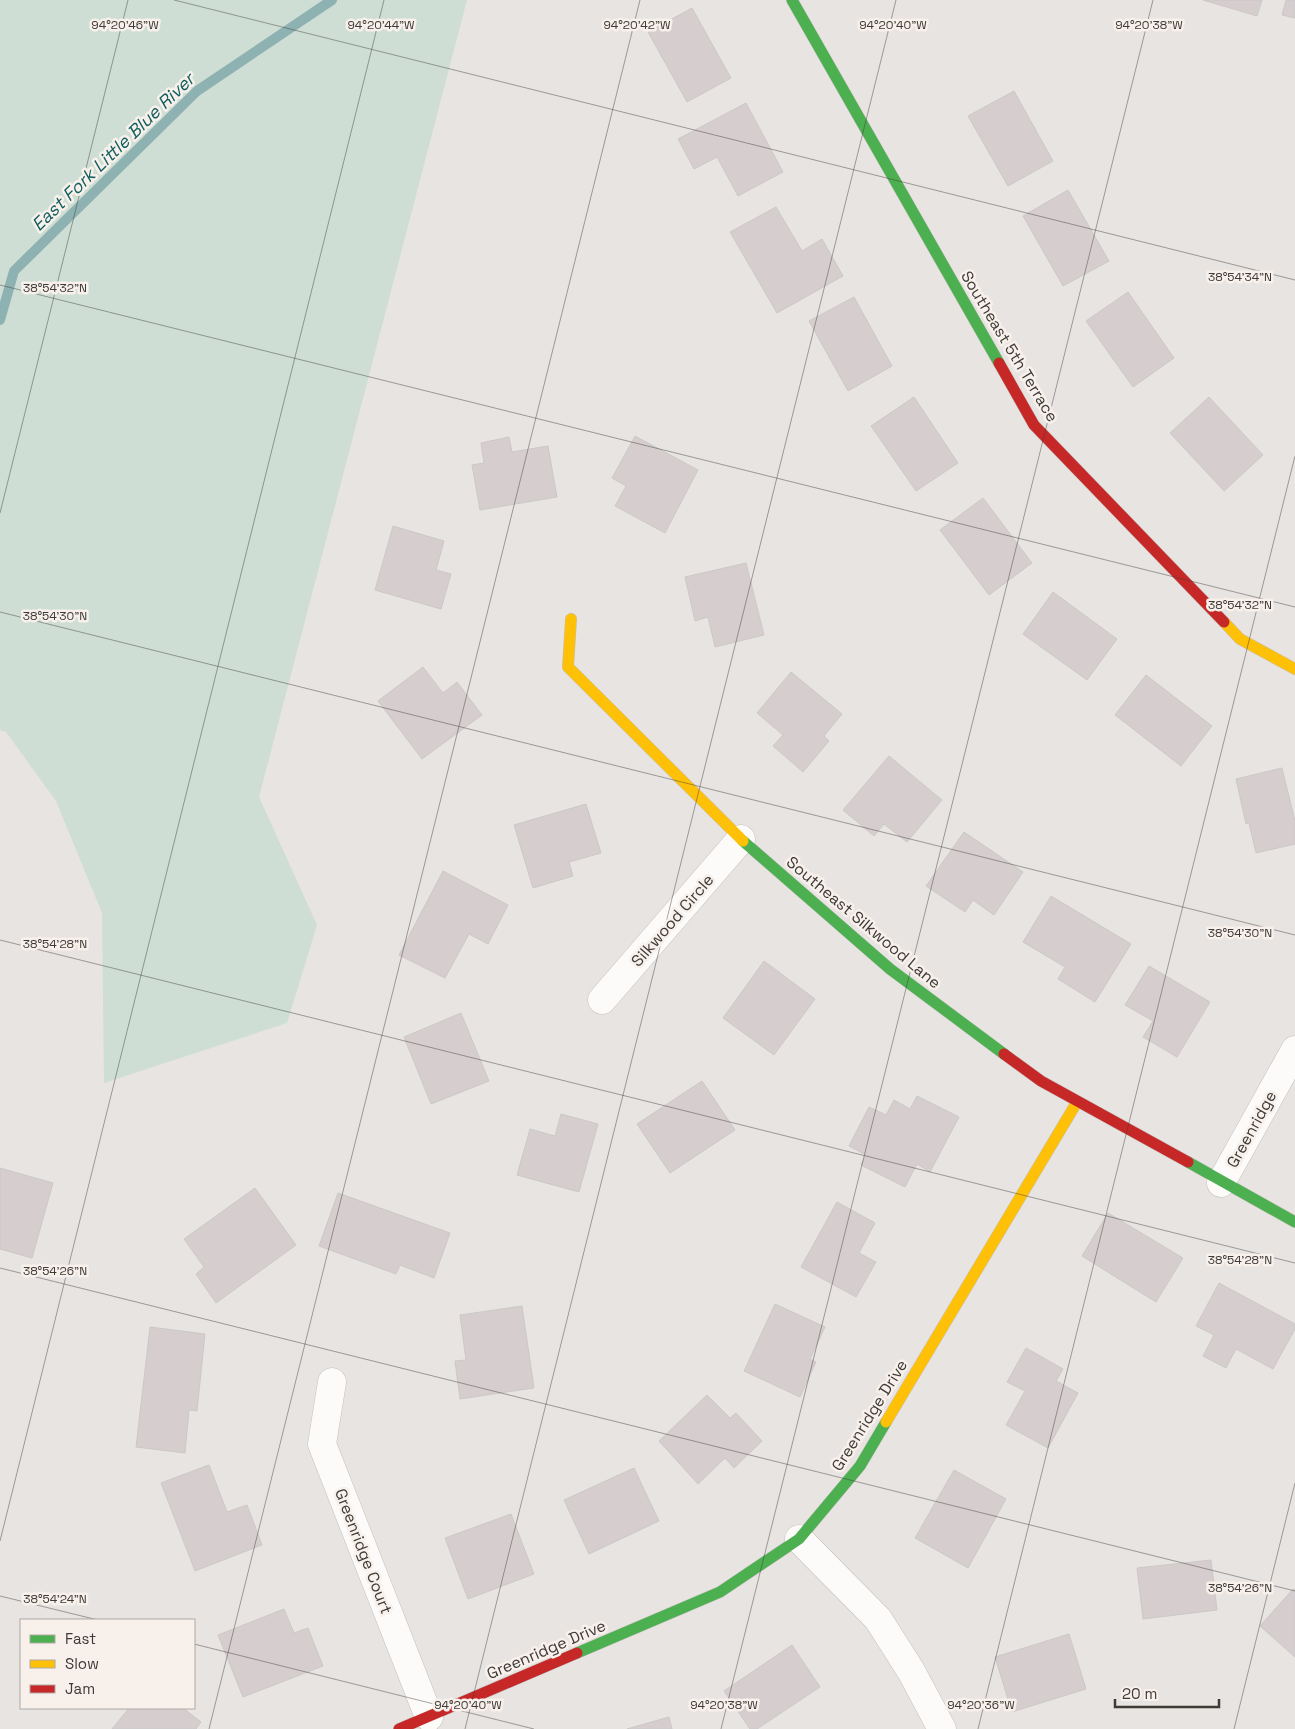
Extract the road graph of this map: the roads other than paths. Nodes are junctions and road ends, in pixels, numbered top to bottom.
1 (792, 0) edge
2 (571, 619) dead end
3 (1295, 669) edge
4 (741, 839) junction
5 (602, 1000) dead end
6 (1295, 1050) edge
7 (1077, 1102) junction
8 (1221, 1182) junction
9 (1295, 1222) edge
10 (332, 1382) dead end
11 (799, 1539) junction
12 (429, 1717) junction
13 (399, 1729) edge
14 (942, 1729) edge

1 - 3 street, Southeast 5th Terrace
2 - 4 street, Southeast Silkwood Lane
4 - 5 street, Silkwood Circle
4 - 7 street, Southeast Silkwood Lane
6 - 8 street, Greenridge
7 - 8 street, Southeast Silkwood Lane
7 - 11 street, Greenridge Drive
8 - 9 street, Southeast Silkwood Lane
10 - 12 street, Greenridge Court
11 - 12 street, Greenridge Drive
11 - 14 street
12 - 13 street, Greenridge Drive

